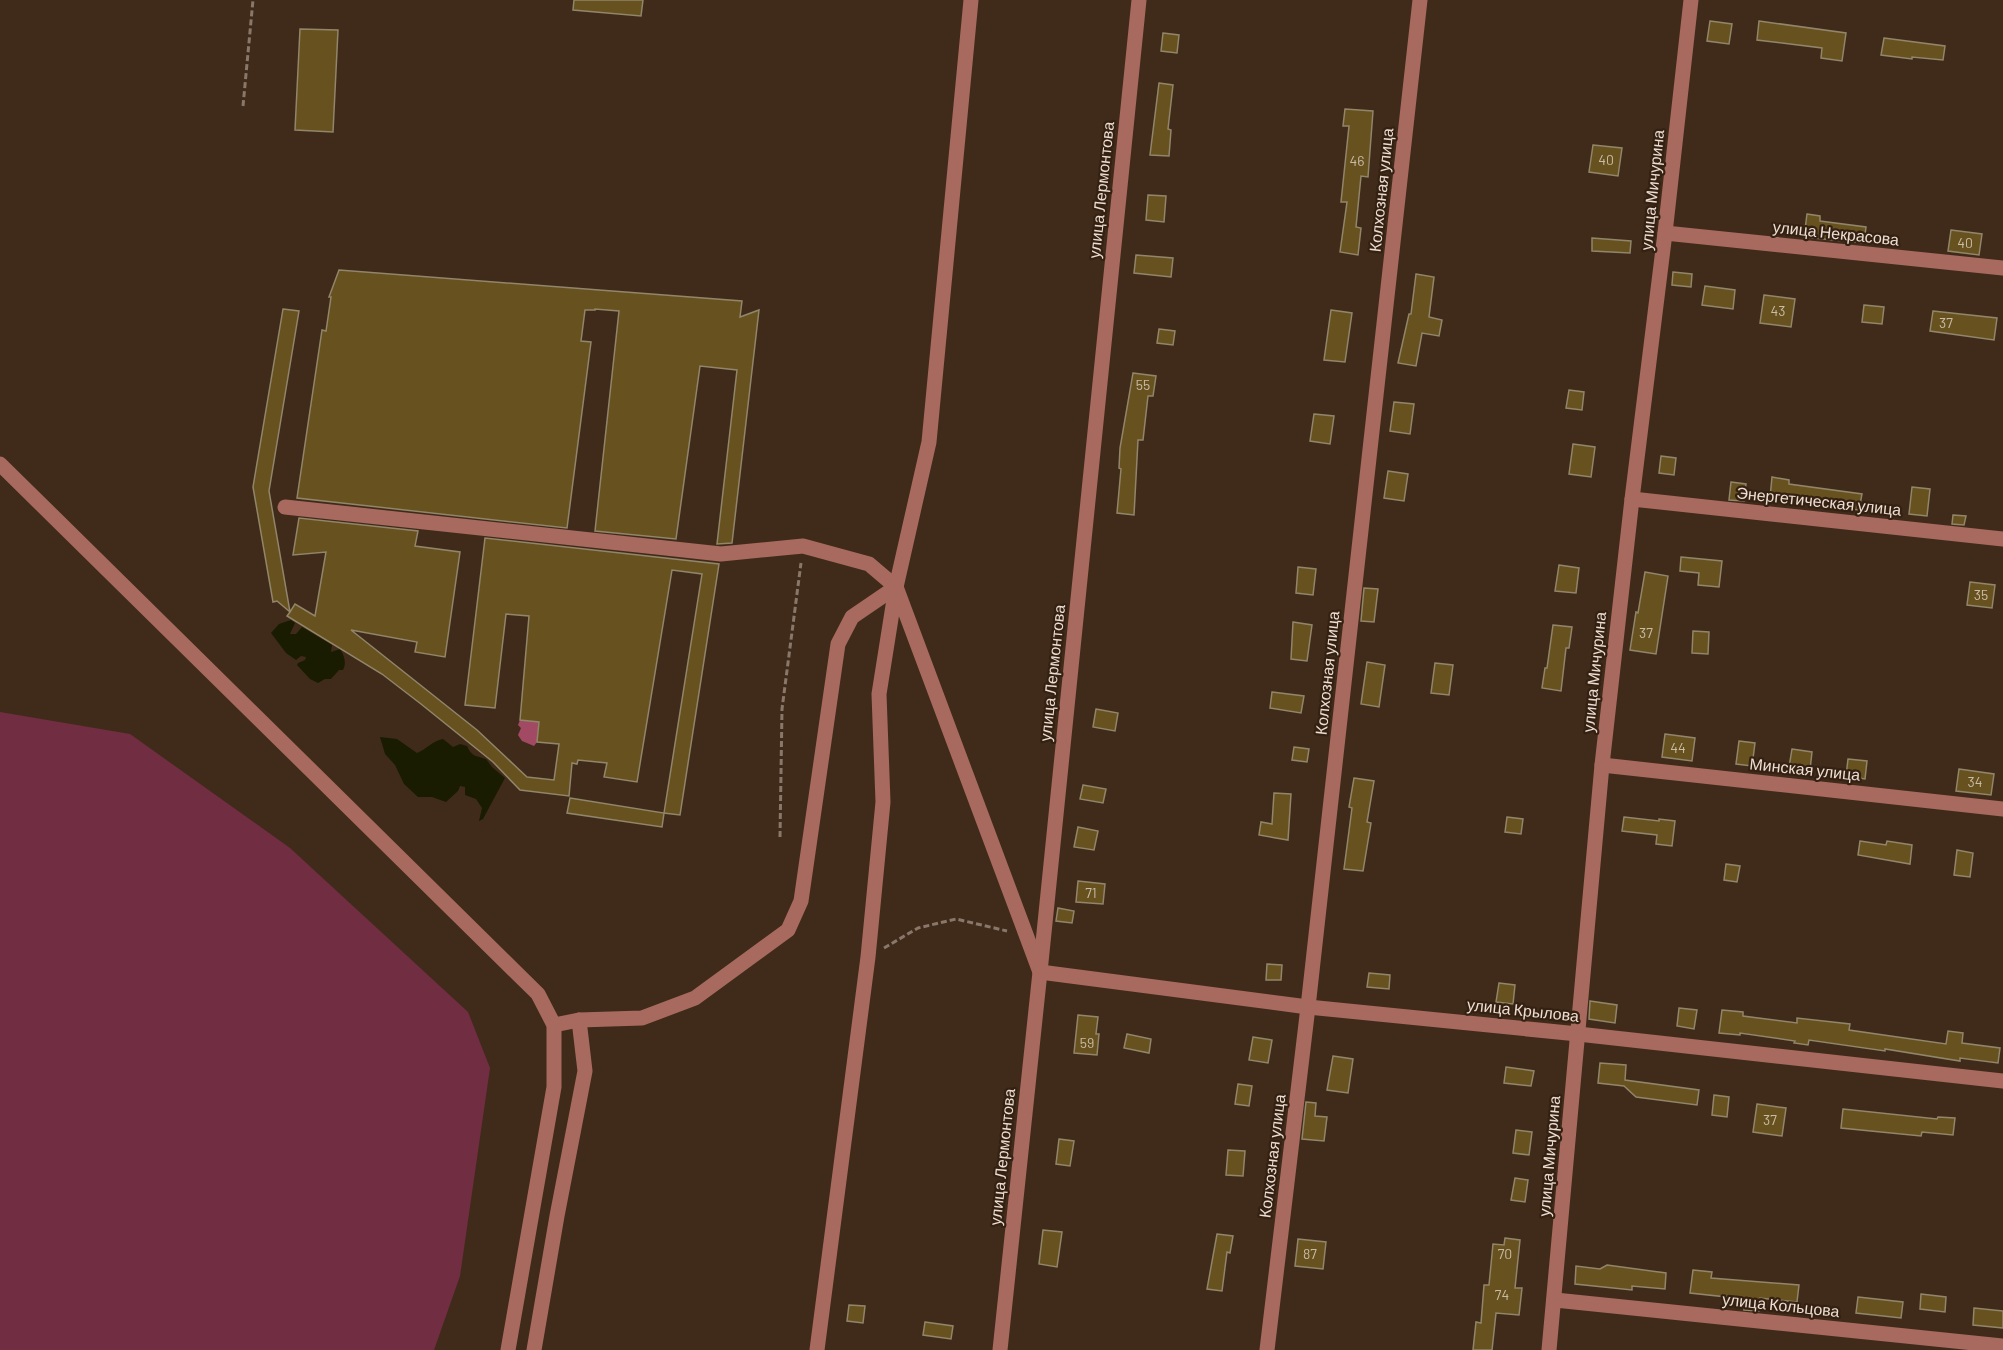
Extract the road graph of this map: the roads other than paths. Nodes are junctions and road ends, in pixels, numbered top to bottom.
1 (971, 0) edge
2 (1139, 0) edge
3 (1420, 0) edge
4 (1691, 0) edge
5 (1665, 233) junction
6 (2003, 268) edge
7 (0, 464) edge
8 (1632, 499) junction
9 (285, 507) dead end
10 (2003, 539) edge
11 (896, 587) junction
12 (1602, 765) junction
13 (2003, 809) edge
14 (1040, 972) junction
15 (1308, 1007) junction
16 (579, 1020) junction
17 (554, 1025) junction
18 (1578, 1034) junction
19 (2003, 1080) edge
20 (1555, 1300) junction
21 (2003, 1346) edge
22 (508, 1350) edge
23 (534, 1350) edge
24 (817, 1350) edge
25 (1000, 1350) edge
26 (1267, 1350) edge
27 (1549, 1350) edge

1 - 11 street
2 - 14 street, улица Лермонтова
3 - 15 street, Колхозная улица
4 - 5 street, улица Мичурина
5 - 6 street, улица Некрасова
5 - 8 street, улица Мичурина
7 - 17 street
8 - 10 street, Энергетическая улица
8 - 12 street, улица Мичурина
9 - 11 street
11 - 14 street
11 - 16 street
11 - 24 street
12 - 13 street, Минская улица
12 - 18 street, улица Мичурина
14 - 15 street, улица Крылова
14 - 25 street, улица Лермонтова
15 - 18 street, улица Крылова
15 - 26 street, Колхозная улица
16 - 17 street
16 - 23 street
17 - 22 street
18 - 19 street, улица Крылова
18 - 20 street, улица Мичурина
20 - 21 street, улица Кольцова
20 - 27 street, улица Мичурина

